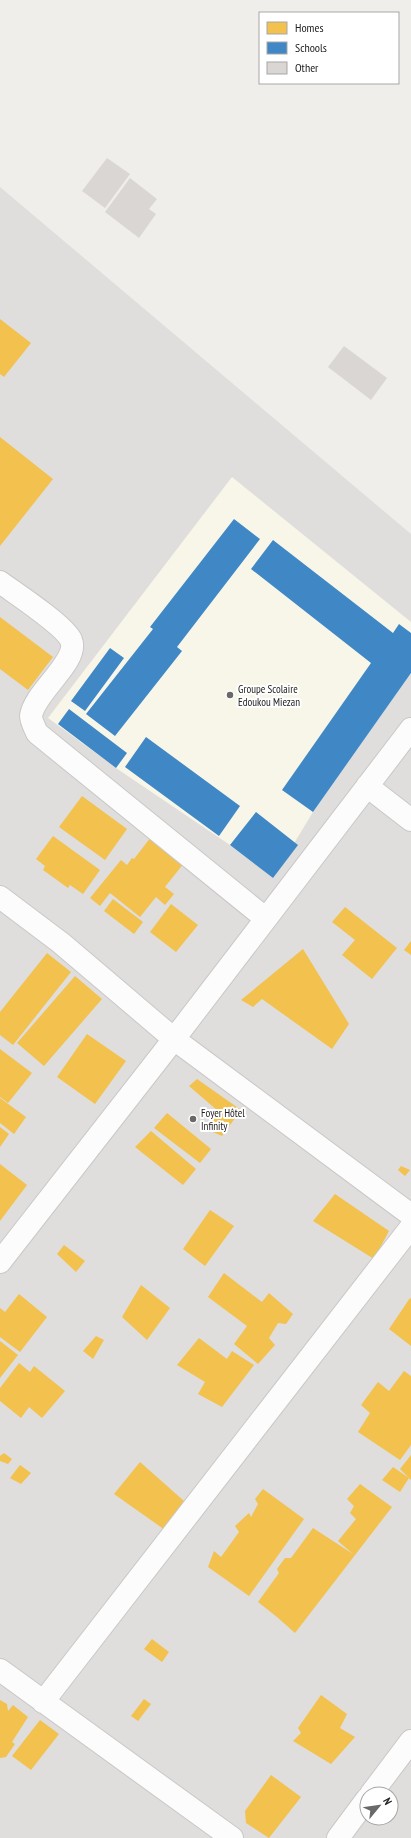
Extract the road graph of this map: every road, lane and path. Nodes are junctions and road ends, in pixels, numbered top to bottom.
1 (0, 582) edge
2 (411, 729) edge
3 (367, 786) junction
4 (411, 820) edge
5 (0, 897) edge
6 (265, 918) junction
7 (174, 1039) junction
8 (411, 1215) edge
9 (411, 1227) edge
10 (0, 1262) edge
11 (0, 1670) edge
12 (43, 1702) junction
13 (411, 1742) edge
14 (377, 1786) edge
15 (359, 1810) edge
16 (232, 1838) edge
17 (338, 1838) edge

1 - 6 street
2 - 3 street
3 - 4 street
3 - 6 street
5 - 7 street
6 - 7 street
7 - 8 street
7 - 10 street
9 - 12 street
11 - 12 street
12 - 16 street
13 - 14 street
15 - 17 street

